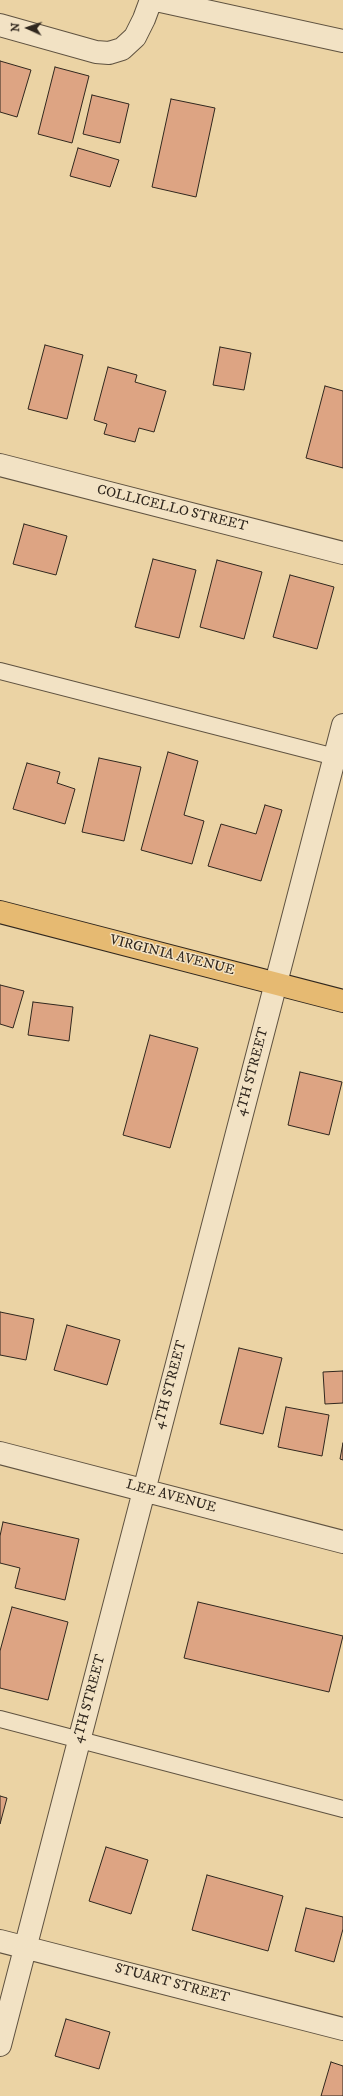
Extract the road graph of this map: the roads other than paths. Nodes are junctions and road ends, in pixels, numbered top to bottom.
1 (151, 0) edge
2 (156, 0) edge
3 (0, 25) edge
4 (343, 41) edge
5 (0, 465) edge
6 (343, 553) edge
7 (0, 671) edge
8 (343, 725) edge
9 (339, 758) edge
10 (0, 912) edge
11 (275, 983) junction
12 (343, 1001) edge
13 (0, 1453) edge
14 (144, 1490) junction
15 (343, 1542) edge
16 (0, 1720) edge
17 (80, 1740) junction
18 (343, 1809) edge
19 (0, 1941) edge
20 (26, 1947) junction
21 (343, 2029) edge
22 (0, 2045) edge

1 - 3 street
2 - 4 street
5 - 6 street, COLLICELLO STREET
7 - 9 lane
8 - 9 street, 4TH STREET
9 - 11 street, 4TH STREET
10 - 11 main road, VIRGINIA AVENUE
11 - 12 main road, VIRGINIA AVENUE
11 - 14 street, 4TH STREET
13 - 14 street, LEE AVENUE
14 - 15 street, LEE AVENUE
14 - 17 street, 4TH STREET
16 - 17 lane
17 - 18 lane
17 - 20 street, 4TH STREET
19 - 20 street, STUART STREET
20 - 21 street, STUART STREET
20 - 22 street, 4TH STREET

